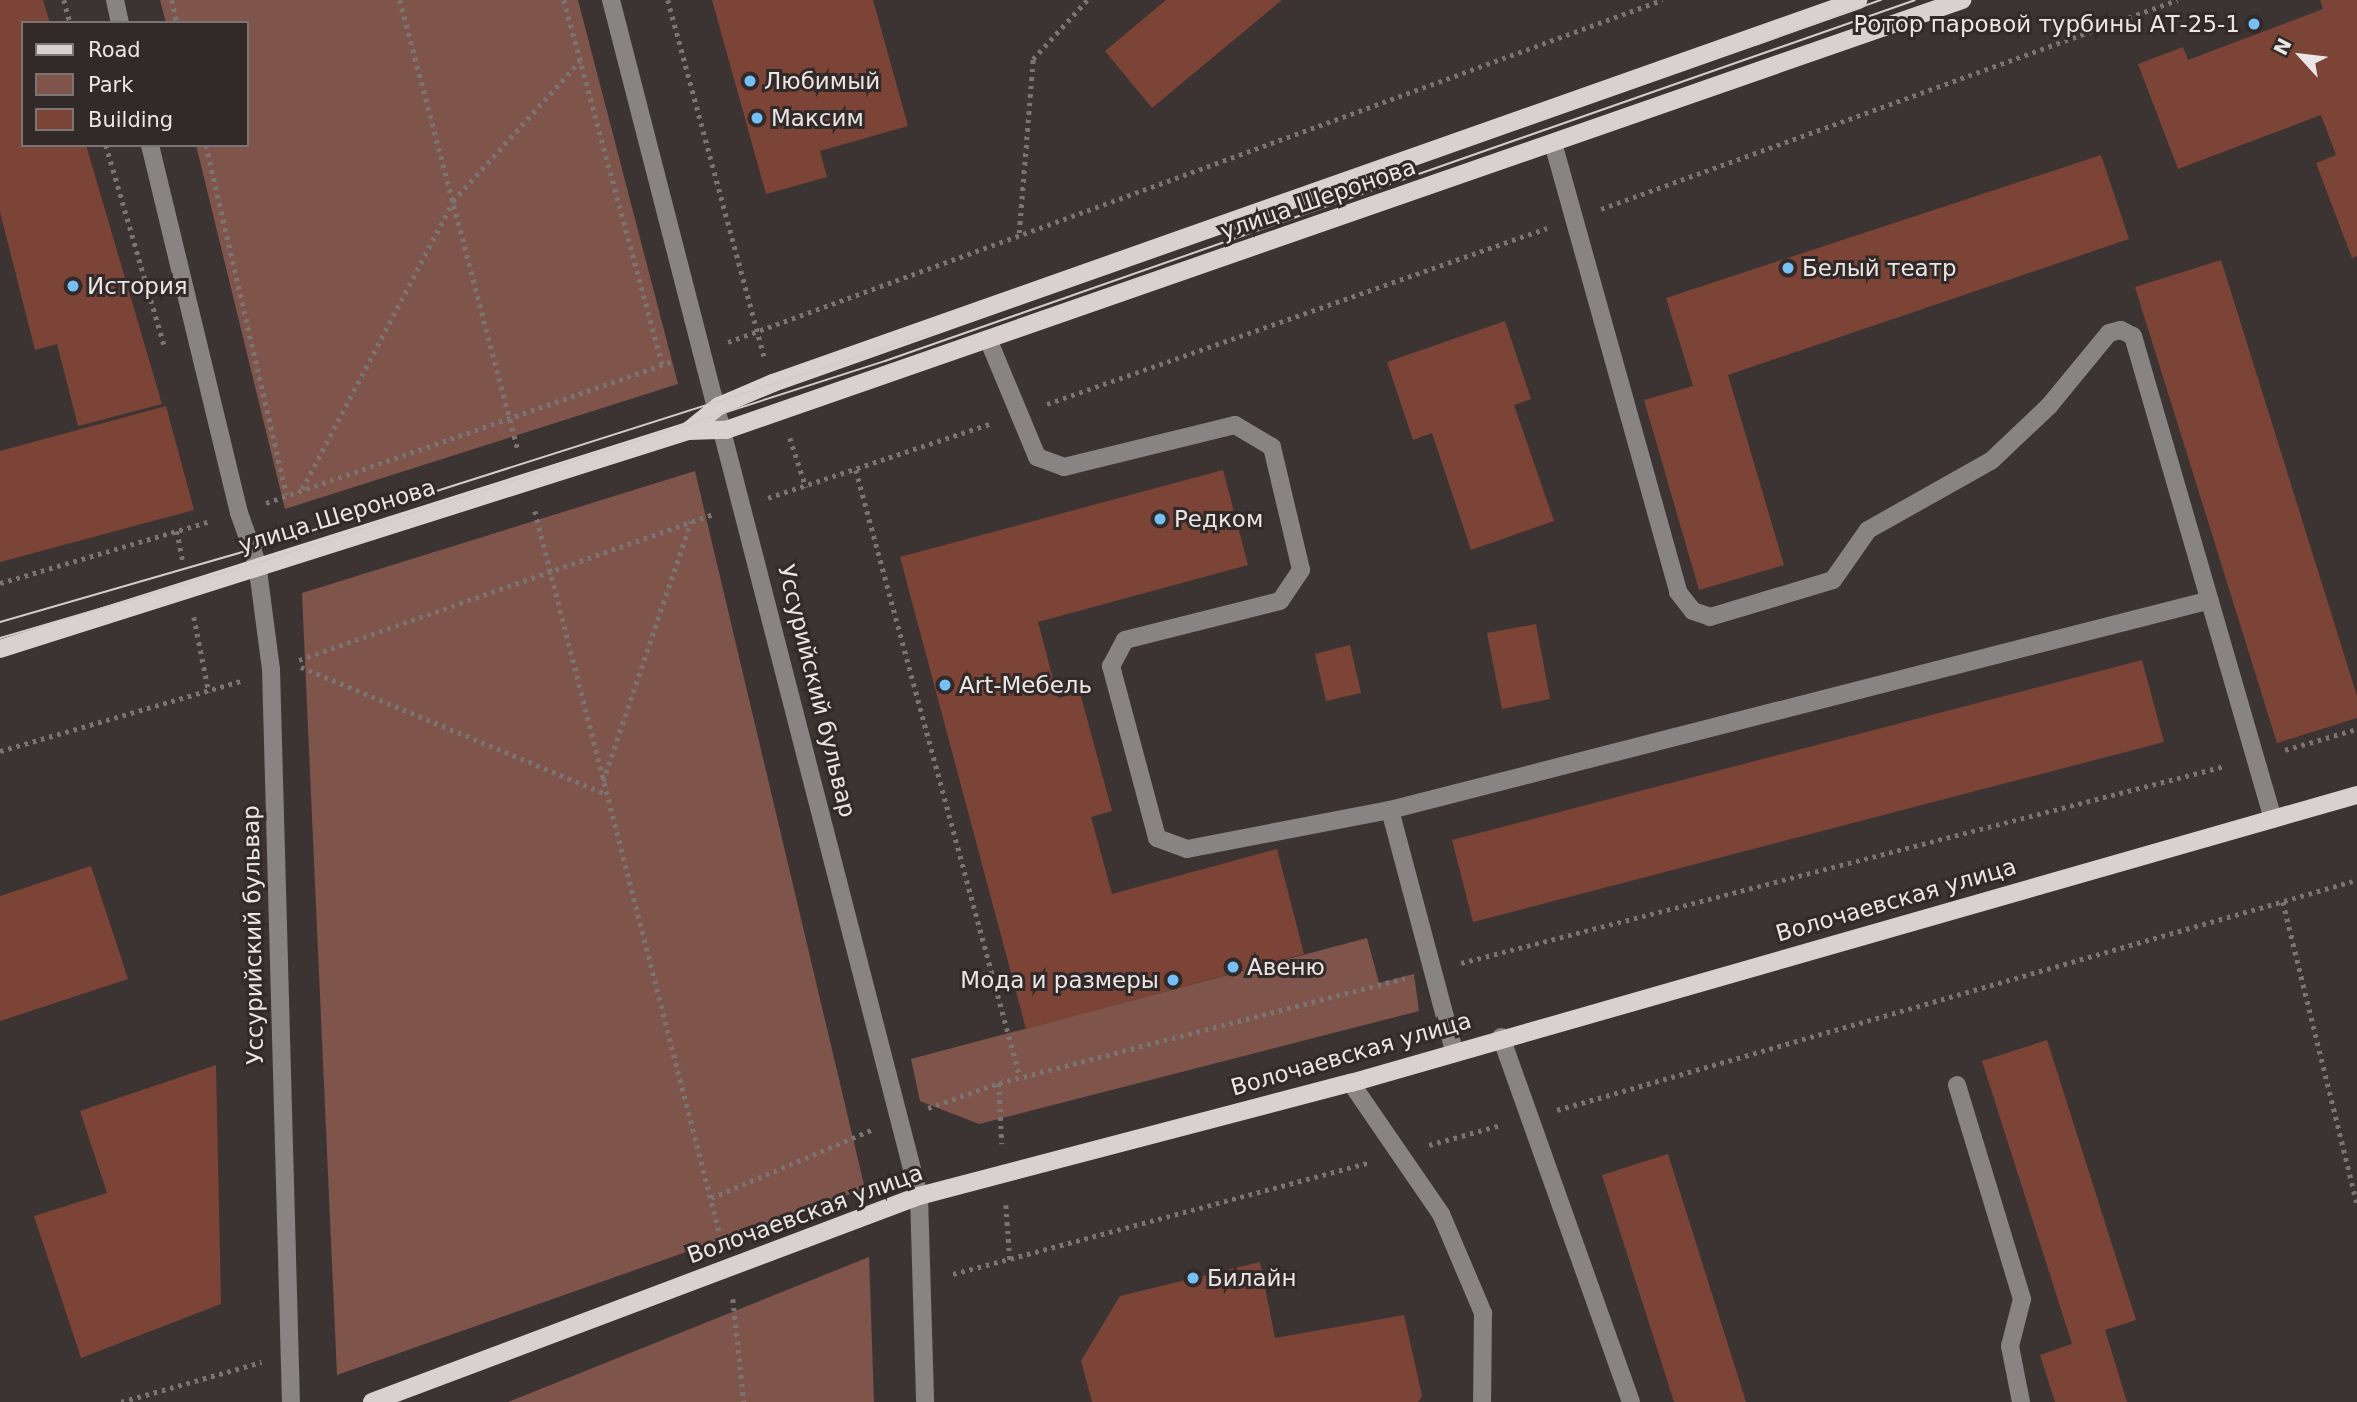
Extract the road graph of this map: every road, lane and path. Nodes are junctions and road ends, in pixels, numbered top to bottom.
1 (64, 0) edge
2 (115, 0) edge
3 (172, 0) edge
4 (400, 0) edge
5 (564, 0) edge
6 (611, 0) edge
7 (668, 0) edge
8 (1087, 0) edge
9 (1662, 0) edge
10 (1858, 0) edge
11 (1962, 0) edge
12 (2177, 0) edge
13 (70, 21) edge
14 (120, 21) edge
15 (177, 21) edge
16 (580, 61) junction
17 (1553, 144) junction
18 (107, 147) edge
19 (150, 147) edge
20 (206, 147) edge
21 (453, 201) junction
22 (1573, 219) junction
23 (1019, 233) junction
24 (756, 331) junction
25 (988, 339) junction
26 (703, 351) junction
27 (168, 359) dead end
28 (662, 364) junction
29 (773, 383) junction
30 (719, 406) junction
31 (782, 410) junction
32 (508, 414) junction
33 (1019, 414) junction
34 (726, 430) junction
35 (688, 431) junction
36 (856, 470) junction
37 (527, 482) junction
38 (806, 487) junction
39 (302, 490) junction
40 (287, 495) junction
41 (745, 505) junction
42 (211, 507) dead end
43 (239, 513) junction
44 (692, 520) junction
45 (258, 566) junction
46 (551, 568) junction
47 (0, 583) edge
48 (2210, 600) junction
49 (0, 649) edge
50 (291, 663) dead end
51 (2357, 729) edge
52 (2256, 758) junction
53 (603, 781) junction
54 (607, 794) junction
55 (2357, 796) edge
56 (1390, 810) junction
57 (2273, 819) junction
58 (2357, 880) edge
59 (2283, 902) junction
60 (1433, 971) junction
61 (1501, 1037) junction
62 (1454, 1050) junction
63 (1020, 1077) junction
64 (1351, 1083) junction
65 (1957, 1085) dead end
66 (1530, 1117) junction
67 (900, 1118) junction
68 (1399, 1154) junction
69 (919, 1196) junction
70 (710, 1198) junction
71 (2357, 1203) edge
72 (728, 1268) junction
73 (922, 1280) junction
74 (289, 1354) junction
75 (121, 1402) edge
76 (291, 1402) edge
77 (372, 1402) edge
78 (744, 1402) edge
79 (925, 1402) edge
80 (1482, 1402) edge
81 (1631, 1402) edge
82 (2021, 1402) edge

1 - 13 path
2 - 14 street
3 - 15 path
4 - 21 path
5 - 16 path
6 - 26 street, Уссурийский бульвар
7 - 24 path
8 - 23 path
9 - 23 path
10 - 29 main road, улица Шеронова
11 - 17 main road, улица Шеронова
12 - 22 path
16 - 21 path
16 - 28 path
17 - 22 street
17 - 25 main road, улица Шеронова
18 - 27 path
19 - 43 street, Уссурийский бульвар
20 - 40 path
21 - 32 path
21 - 39 path
22 - 33 path
22 - 48 street
23 - 24 path
24 - 26 path
24 - 29 path
25 - 31 main road, улица Шеронова
25 - 33 street
26 - 28 path
26 - 30 street, Уссурийский бульвар
28 - 32 path
29 - 30 main road, улица Шеронова
30 - 34 street, Уссурийский бульвар
30 - 35 main road, улица Шеронова
31 - 34 main road, улица Шеронова
31 - 38 path
32 - 37 path
32 - 39 path
33 - 36 path
33 - 56 street
34 - 35 main road, улица Шеронова
34 - 41 street, Уссурийский бульвар
35 - 37 main road, улица Шеронова
36 - 38 path
36 - 63 path
37 - 45 main road, улица Шеронова
37 - 46 path
38 - 41 path
39 - 40 path
40 - 43 path
41 - 44 path
41 - 67 street, Уссурийский бульвар
42 - 47 path
43 - 45 street, Уссурийский бульвар
44 - 46 path
44 - 53 path
45 - 49 main road, улица Шеронова
45 - 74 street, Уссурийский бульвар
46 - 53 path
48 - 52 street
48 - 56 street
50 - 54 path
51 - 52 path
52 - 57 street
52 - 60 path
53 - 54 path
54 - 70 path
55 - 57 main road, Волочаевская улица
56 - 60 street
57 - 61 main road, Волочаевская улица
58 - 59 path
59 - 66 path
59 - 71 path
60 - 62 street
60 - 63 path
61 - 62 main road, Волочаевская улица
61 - 66 street
62 - 64 main road, Волочаевская улица
63 - 67 path
64 - 68 street
64 - 69 main road, Волочаевская улица
65 - 82 street
66 - 68 path
66 - 81 street
67 - 69 street, Уссурийский бульвар
67 - 70 path
68 - 73 path
68 - 80 street
69 - 72 main road, Волочаевская улица
69 - 73 street, Уссурийский бульвар
70 - 72 path
72 - 77 main road, Волочаевская улица
72 - 78 path
73 - 79 street, Уссурийский бульвар
74 - 75 path
74 - 76 street, Уссурийский бульвар

